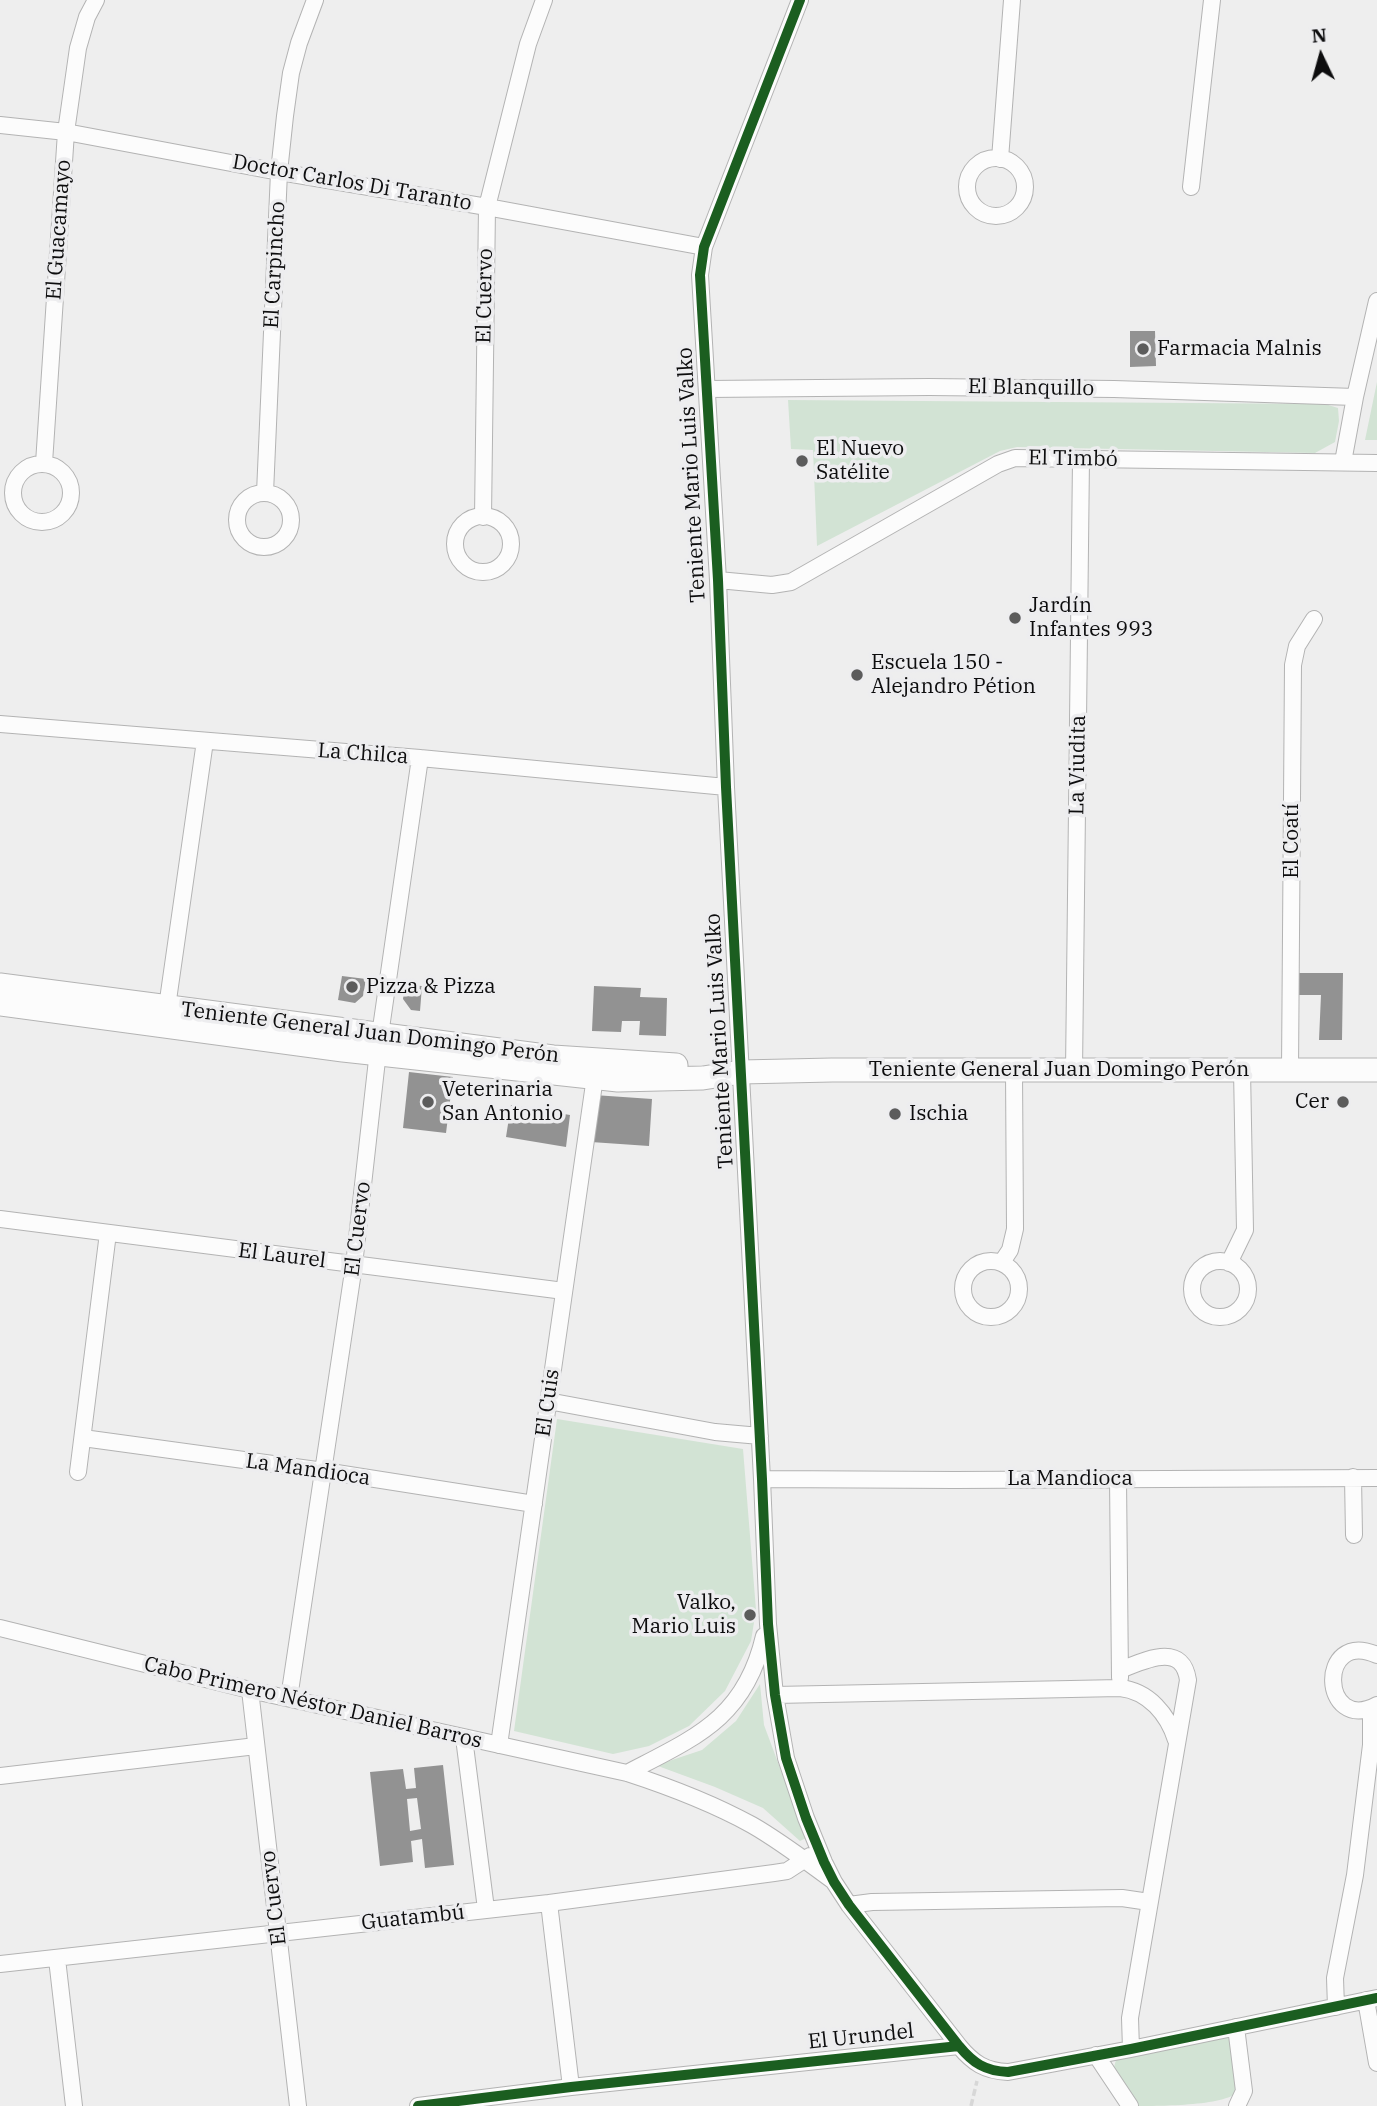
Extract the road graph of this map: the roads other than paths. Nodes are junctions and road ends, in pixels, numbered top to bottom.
1 (96, 0) edge
2 (315, 0) edge
3 (544, 0) edge
4 (800, 0) edge
5 (1012, 0) edge
6 (1212, 0) edge
7 (0, 125) edge
8 (66, 132) junction
9 (1000, 159) dead end
10 (279, 172) junction
11 (1191, 187) dead end
12 (487, 206) junction
13 (704, 247) junction
14 (1377, 301) edge
15 (707, 389) junction
16 (1355, 397) junction
17 (1082, 459) junction
18 (44, 463) dead end
19 (1343, 463) junction
20 (1377, 463) edge
21 (265, 493) dead end
22 (483, 517) dead end
23 (718, 580) junction
24 (1314, 619) dead end
25 (0, 724) edge
26 (205, 741) junction
27 (419, 758) junction
28 (726, 787) junction
29 (0, 985) edge
30 (0, 1004) edge
31 (167, 1007) junction
32 (379, 1045) junction
33 (1290, 1069) junction
34 (596, 1070) junction
35 (1241, 1070) junction
36 (1377, 1070) edge
37 (1014, 1071) junction
38 (1074, 1071) junction
39 (741, 1072) junction
40 (0, 1219) edge
41 (108, 1233) junction
42 (1002, 1262) dead end
43 (1229, 1263) dead end
44 (354, 1265) junction
45 (564, 1292) junction
46 (548, 1401) junction
47 (760, 1436) junction
48 (83, 1438) junction
49 (324, 1471) junction
50 (78, 1472) dead end
51 (1353, 1477) junction
52 (1377, 1478) edge
53 (762, 1479) junction
54 (1118, 1479) junction
55 (534, 1504) junction
56 (1354, 1535) dead end
57 (768, 1624) junction
58 (0, 1628) edge
59 (1377, 1655) edge
60 (1120, 1670) junction
61 (1120, 1688) junction
62 (250, 1690) junction
63 (775, 1695) junction
64 (289, 1698) junction
65 (1374, 1707) edge
66 (464, 1738) junction
67 (1176, 1741) junction
68 (256, 1745) junction
69 (499, 1745) junction
70 (628, 1773) junction
71 (0, 1776) edge
72 (820, 1850) junction
73 (805, 1860) junction
74 (834, 1882) junction
75 (1149, 1902) junction
76 (549, 1903) junction
77 (849, 1905) junction
78 (486, 1909) junction
79 (278, 1933) junction
80 (57, 1959) junction
81 (0, 1964) edge
82 (1371, 1999) edge
83 (1336, 2007) junction
84 (1236, 2027) junction
85 (960, 2046) junction
86 (1131, 2049) junction
87 (1096, 2055) junction
88 (1377, 2063) edge
89 (571, 2087) junction
90 (74, 2106) edge
91 (298, 2106) edge
92 (418, 2106) edge
93 (1130, 2106) edge
94 (1237, 2106) edge

1 - 8 street, El Guacamayo
2 - 10 street, El Carpincho
3 - 12 street, El Cuervo
4 - 13 street, Teniente Mario Luis Valko
5 - 9 street
6 - 11 street
7 - 8 street, Doctor Carlos Di Taranto
8 - 10 street, Doctor Carlos Di Taranto
8 - 18 street, El Guacamayo
10 - 12 street, Doctor Carlos Di Taranto
10 - 21 street, El Carpincho
12 - 13 street, Doctor Carlos Di Taranto
12 - 22 street, El Cuervo
13 - 15 street, Teniente Mario Luis Valko
14 - 16 street
15 - 16 street, El Blanquillo
15 - 23 street, Teniente Mario Luis Valko
16 - 19 street
17 - 19 street, El Timbó
17 - 23 street, El Timbó
17 - 38 street, La Viudita
19 - 20 street, El Timbó
23 - 28 street, Teniente Mario Luis Valko
24 - 33 street, El Coatí
25 - 26 street, La Chilca
26 - 27 street, La Chilca
26 - 31 street
27 - 28 street, La Chilca
27 - 32 street, El Cuervo
28 - 39 street, Teniente Mario Luis Valko
29 - 31 main road, Teniente General Juan Domingo Perón
30 - 32 main road, Teniente General Juan Domingo Perón
31 - 32 main road, Teniente General Juan Domingo Perón
32 - 34 main road, Teniente General Juan Domingo Perón
32 - 44 street, El Cuervo
33 - 35 main road, Teniente General Juan Domingo Perón
33 - 36 main road, Teniente General Juan Domingo Perón
34 - 39 main road, Teniente General Juan Domingo Perón
34 - 45 street, El Cuis
35 - 38 main road, Teniente General Juan Domingo Perón
35 - 43 street
37 - 38 main road, Teniente General Juan Domingo Perón
37 - 39 main road, Teniente General Juan Domingo Perón
37 - 42 street
39 - 47 street, Teniente Mario Luis Valko
40 - 41 street, El Laurel
41 - 44 street, El Laurel
41 - 48 street
44 - 45 street, El Laurel
44 - 49 street, El Cuervo
45 - 46 street, El Cuis
46 - 47 street
46 - 55 street, El Cuis
47 - 53 street, Teniente Mario Luis Valko
48 - 49 street, La Mandioca
48 - 50 street
49 - 55 street, La Mandioca
49 - 64 street, El Cuervo
51 - 52 street, La Mandioca
51 - 54 street, La Mandioca
51 - 56 street
53 - 54 street, La Mandioca
53 - 57 street, Teniente Mario Luis Valko
54 - 60 street
55 - 69 street, El Cuis
57 - 63 street, Teniente Mario Luis Valko
57 - 70 street
58 - 62 street, Cabo Primero Néstor Daniel Barros
59 - 65 street
60 - 61 street
60 - 67 street
61 - 63 street
61 - 67 street
62 - 64 street, Cabo Primero Néstor Daniel Barros
62 - 68 street, El Cuervo
63 - 72 street, Teniente Mario Luis Valko
64 - 66 street, Cabo Primero Néstor Daniel Barros
65 - 83 street
66 - 69 street, Cabo Primero Néstor Daniel Barros
66 - 78 street
67 - 75 street
68 - 71 street
68 - 79 street, El Cuervo
69 - 70 street, Cabo Primero Néstor Daniel Barros
70 - 73 street, Cabo Primero Néstor Daniel Barros
72 - 73 street, Guatambú
72 - 74 street, Teniente Mario Luis Valko
73 - 74 street, Cabo Primero Néstor Daniel Barros
73 - 76 street, Guatambú
74 - 77 street, Teniente Mario Luis Valko
75 - 77 street
75 - 86 street
76 - 78 street, Guatambú
76 - 89 street
77 - 85 street, Teniente Mario Luis Valko
78 - 79 street, Guatambú
79 - 80 street, Guatambú
79 - 91 street, El Cuervo
80 - 81 street, Guatambú
80 - 90 street
82 - 83 street
82 - 88 street
83 - 84 street
84 - 86 street
84 - 94 street
85 - 87 street
85 - 89 street, El Urundel
86 - 87 street
87 - 93 street
89 - 92 street, El Urundel

